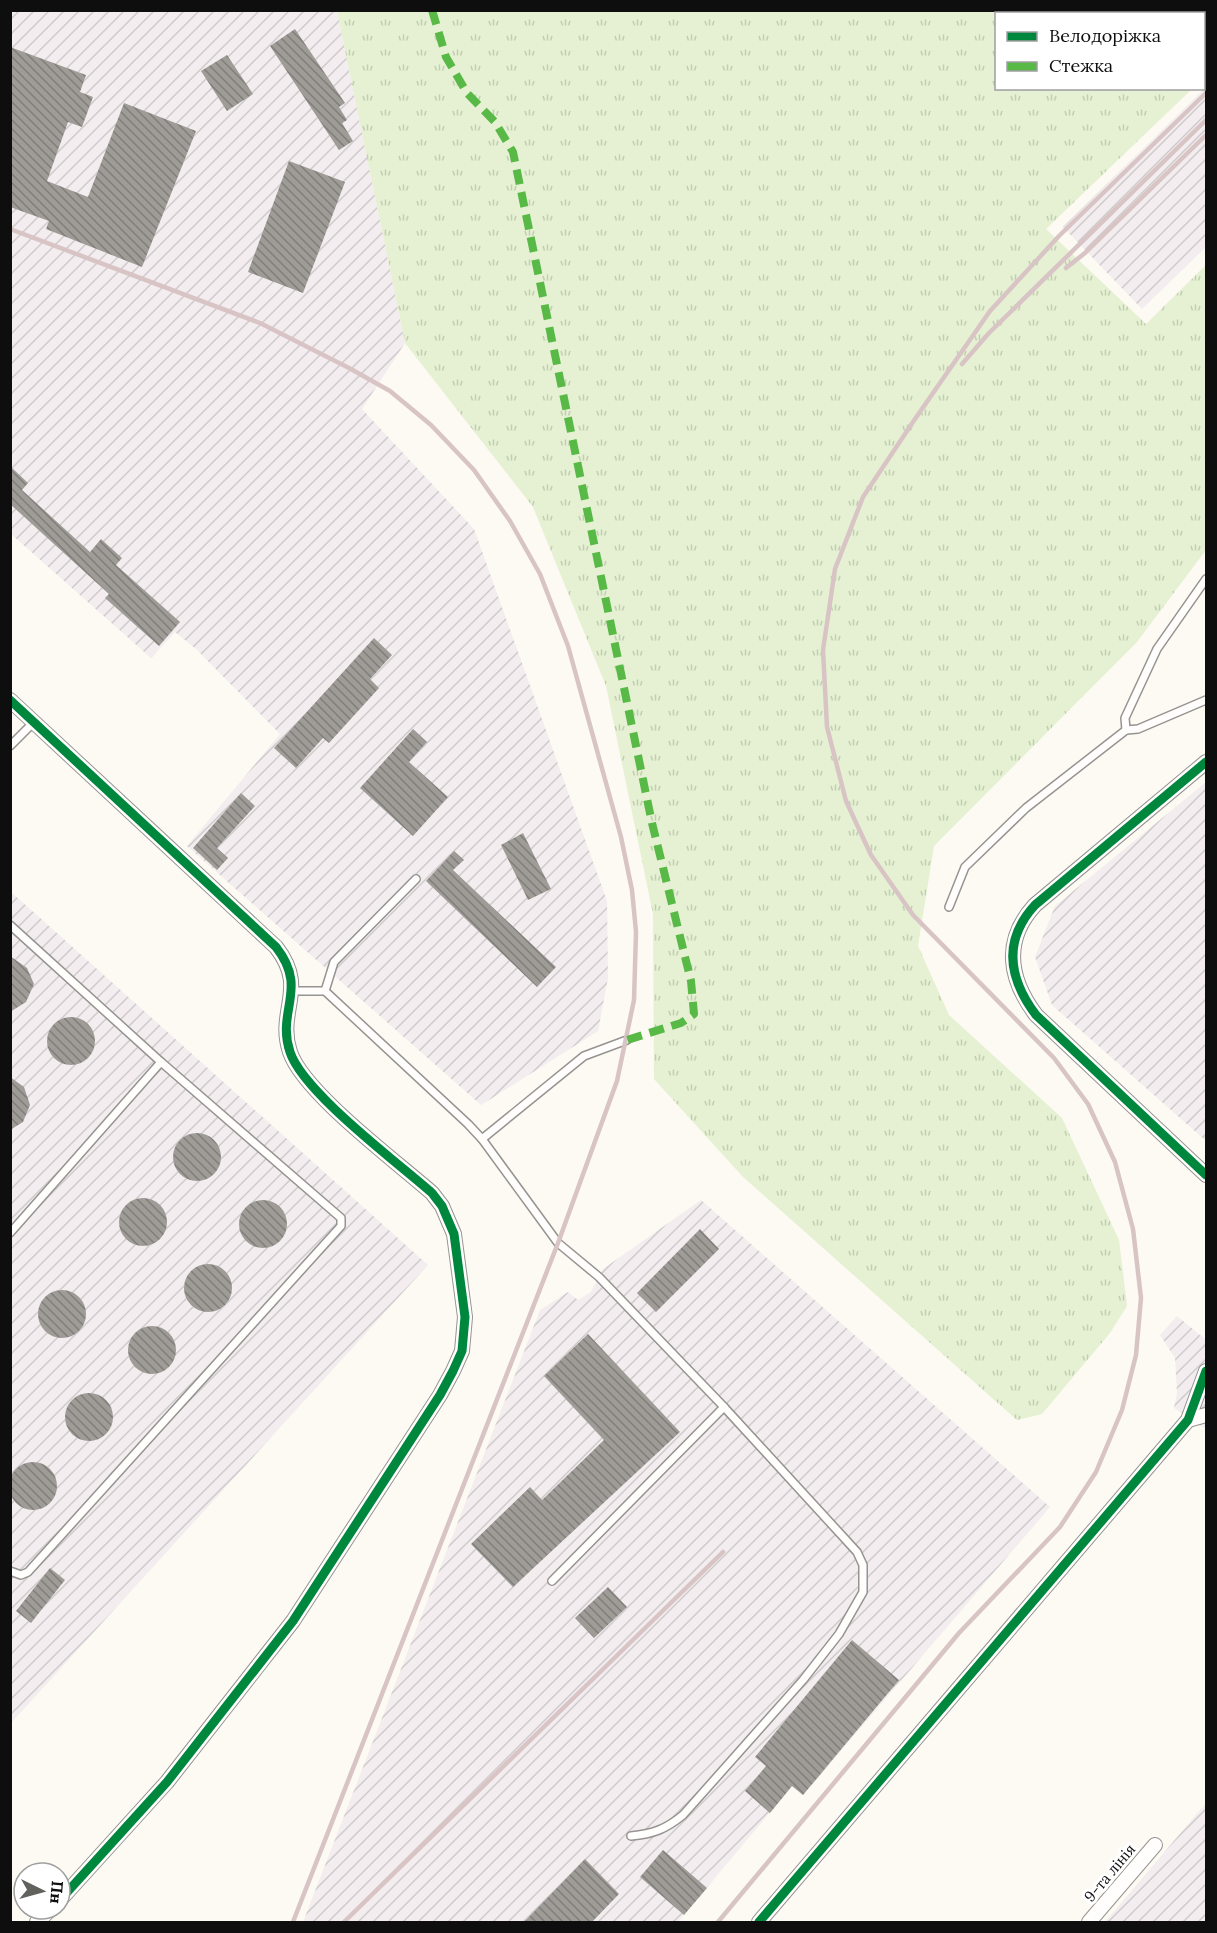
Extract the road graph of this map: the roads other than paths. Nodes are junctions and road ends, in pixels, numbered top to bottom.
1 (1206, 579) edge
2 (10, 700) edge
3 (1206, 700) edge
4 (34, 721) junction
5 (1126, 730) junction
6 (10, 746) edge
7 (1206, 762) edge
8 (416, 879) dead end
9 (949, 907) dead end
10 (10, 925) edge
11 (292, 991) junction
12 (325, 991) junction
13 (627, 1040) dead end
14 (161, 1062) junction
15 (482, 1139) junction
16 (1206, 1175) edge
17 (10, 1233) edge
18 (1206, 1371) edge
19 (724, 1407) junction
20 (1206, 1415) edge
21 (1188, 1420) junction
22 (10, 1572) edge
23 (552, 1581) dead end
24 (631, 1836) dead end
25 (1155, 1845) dead end
26 (72, 1887) edge
27 (759, 1923) edge
28 (1089, 1923) edge

1 - 5 lane
2 - 4 street
3 - 5 lane
4 - 6 lane
4 - 11 street
5 - 9 lane
7 - 16 street
8 - 12 lane
10 - 14 lane
11 - 12 lane
11 - 26 street
12 - 15 lane
13 - 15 lane
14 - 17 lane
14 - 22 lane
15 - 19 lane
18 - 21 street
19 - 23 lane
19 - 24 lane
20 - 21 street
21 - 27 street
25 - 28 street, 9-та лінія

